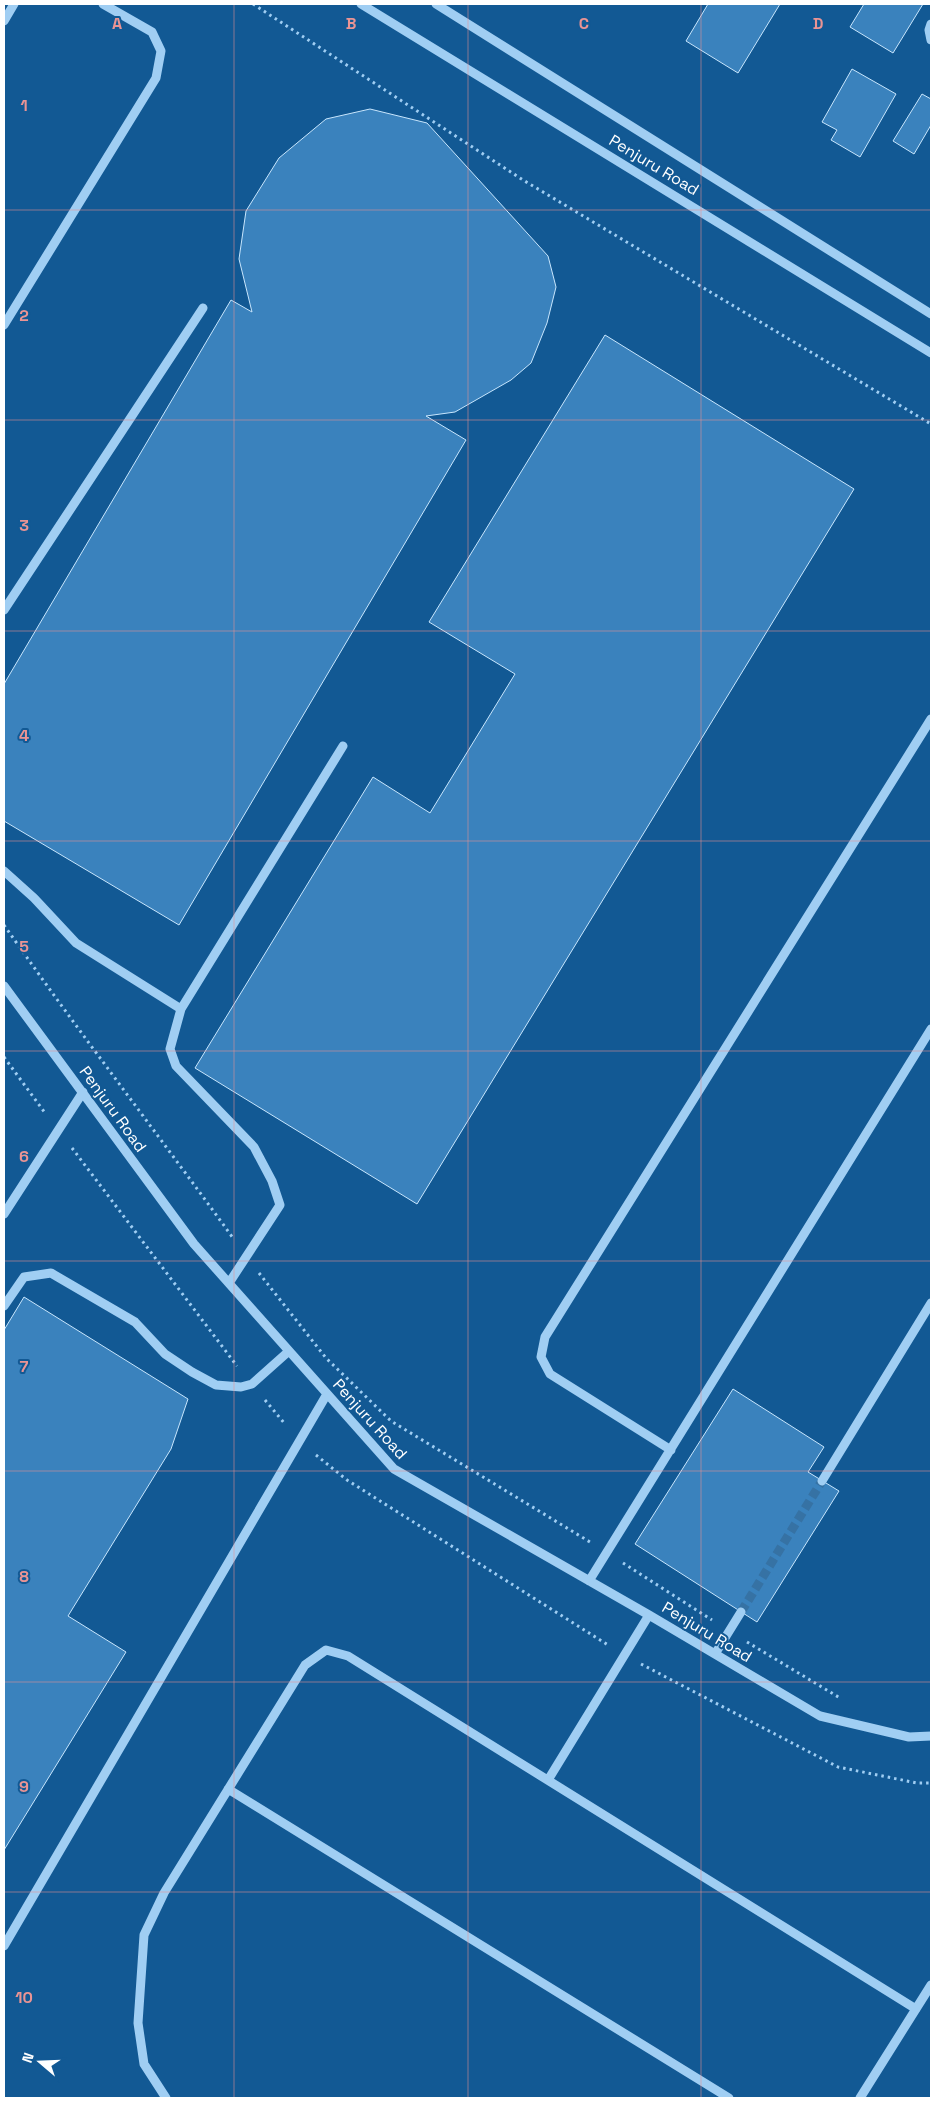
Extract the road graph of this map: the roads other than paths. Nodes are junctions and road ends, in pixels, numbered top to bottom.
1 (14, 4) edge
2 (103, 4) edge
3 (361, 4) edge
4 (436, 4) edge
5 (4, 21) edge
6 (931, 24) edge
7 (931, 40) edge
8 (203, 308) dead end
9 (931, 314) edge
10 (4, 325) edge
11 (931, 353) edge
12 (4, 610) edge
13 (931, 719) edge
14 (343, 746) dead end
15 (4, 871) edge
16 (4, 986) edge
17 (180, 1009) junction
18 (931, 1029) edge
19 (83, 1092) junction
20 (4, 1214) edge
21 (229, 1283) junction
22 (931, 1304) edge
23 (4, 1306) edge
24 (289, 1352) junction
25 (327, 1394) junction
26 (671, 1450) junction
27 (822, 1481) tunnel mouth
28 (589, 1581) junction
29 (741, 1612) tunnel mouth
30 (649, 1615) junction
31 (715, 1654) junction
32 (931, 1736) edge
33 (548, 1780) junction
34 (228, 1789) junction
35 (4, 1946) edge
36 (931, 1985) edge
37 (916, 2009) junction
38 (166, 2098) edge
39 (729, 2098) edge
40 (860, 2098) edge

1 - 5 street
2 - 10 street
3 - 11 street, Penjuru Road
4 - 9 street, Penjuru Road
6 - 7 street
8 - 12 street
13 - 26 street
14 - 17 street
15 - 17 street
16 - 19 street, Penjuru Road
17 - 21 street
18 - 26 street
19 - 20 street
19 - 21 street, Penjuru Road
21 - 24 street, Penjuru Road
22 - 27 street
23 - 24 street
24 - 25 street, Penjuru Road
25 - 28 street, Penjuru Road
25 - 35 street
26 - 28 street
28 - 30 street, Penjuru Road
29 - 31 street
30 - 31 street, Penjuru Road
30 - 33 street
31 - 32 street, Penjuru Road
33 - 34 street
33 - 37 street
34 - 38 street
34 - 39 street
36 - 37 street
37 - 40 street

